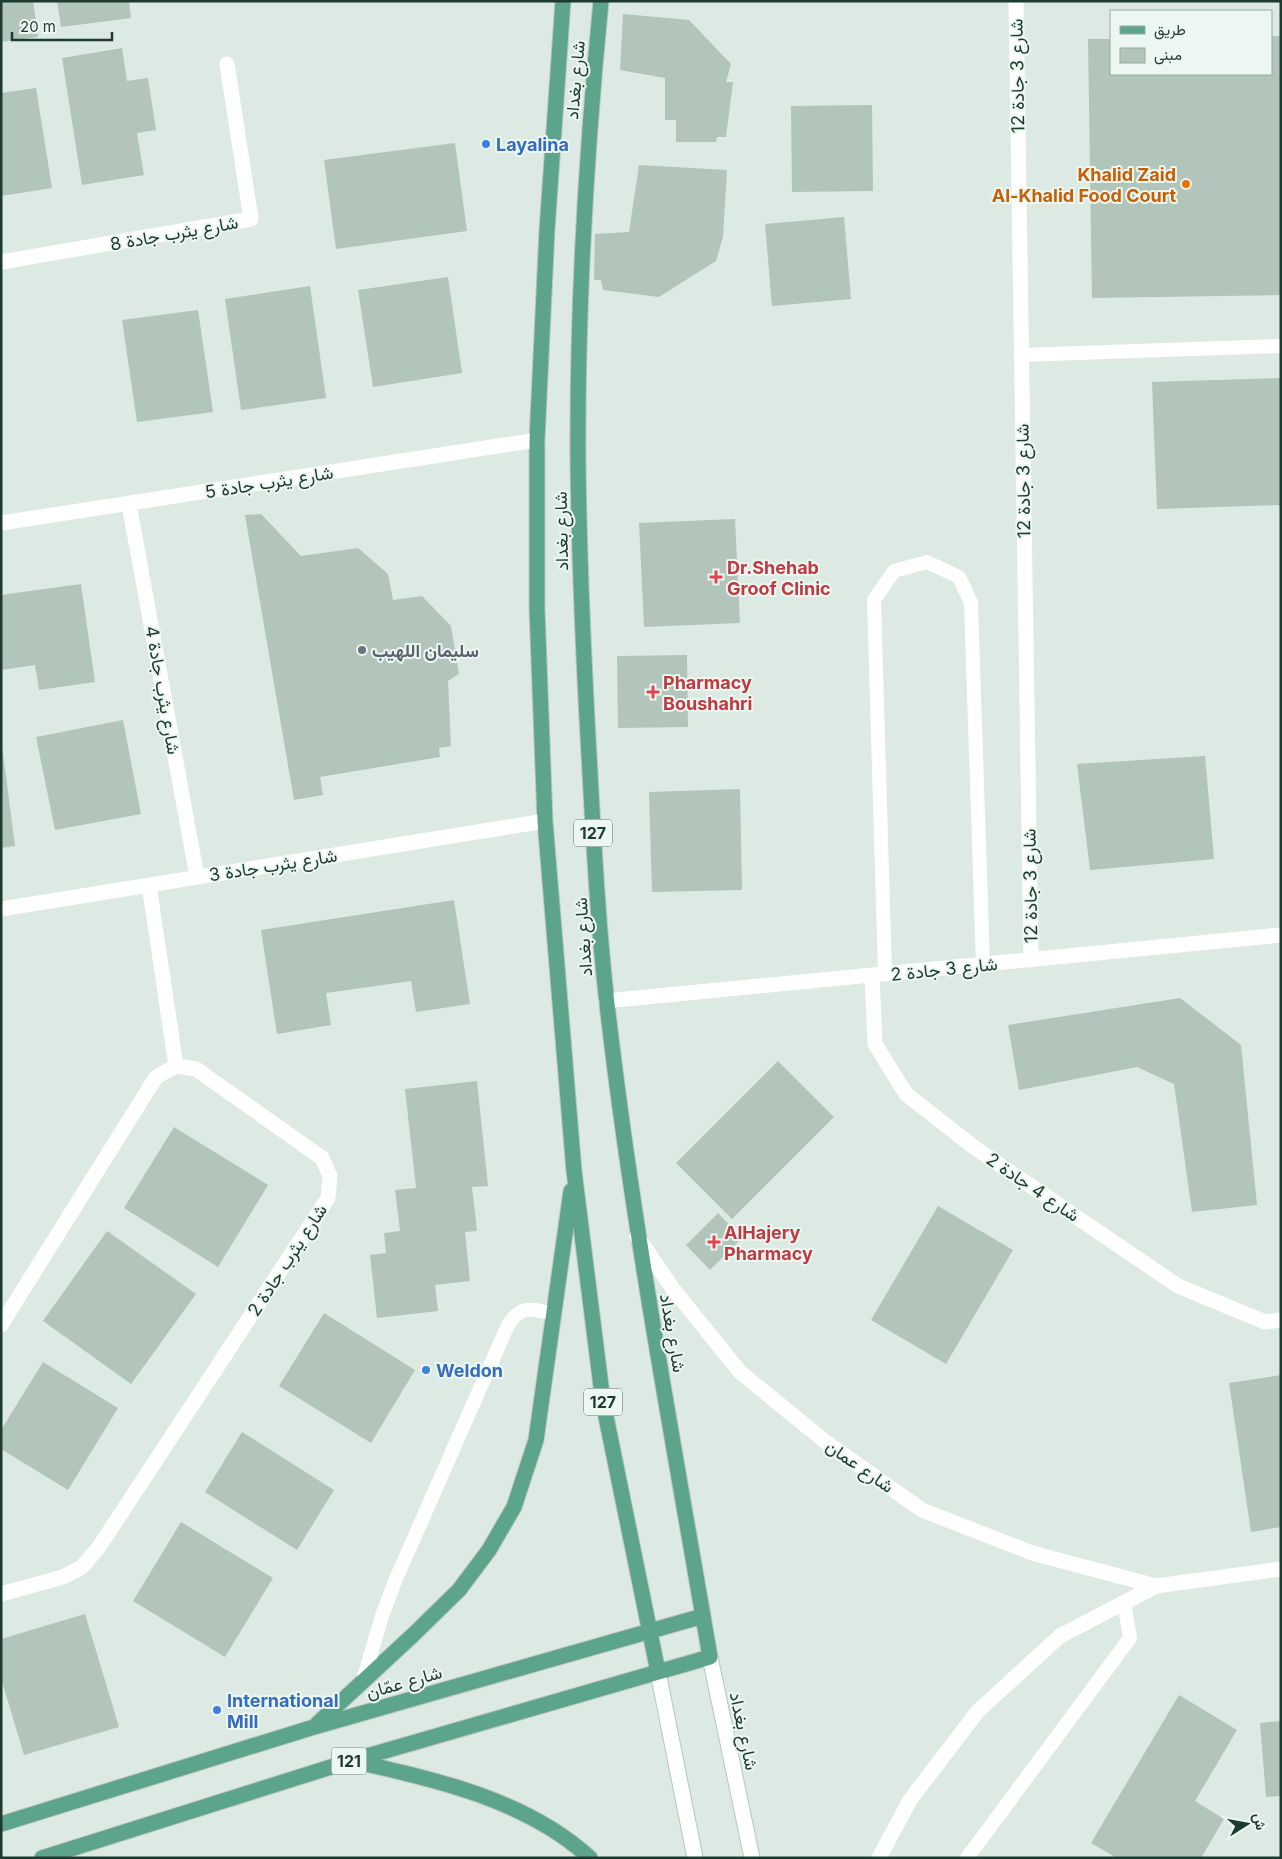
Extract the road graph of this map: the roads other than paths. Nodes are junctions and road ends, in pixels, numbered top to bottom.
1 (563, 1) edge
2 (601, 1) edge
3 (1016, 1) edge
4 (227, 64) dead end
5 (1, 262) edge
6 (1281, 346) edge
7 (1021, 354) junction
8 (537, 440) junction
9 (130, 504) junction
10 (1, 523) edge
11 (545, 821) junction
12 (197, 877) junction
13 (149, 885) junction
14 (1, 909) edge
15 (1281, 935) edge
16 (1031, 960) junction
17 (984, 965) junction
18 (879, 975) junction
19 (606, 1001) junction
20 (176, 1066) junction
21 (574, 1170) junction
22 (637, 1236) junction
23 (554, 1314) junction
24 (1281, 1320) edge
25 (1, 1325) edge
26 (1281, 1569) edge
27 (1156, 1586) junction
28 (1, 1594) edge
29 (1124, 1602) junction
30 (703, 1616) junction
31 (650, 1631) junction
32 (710, 1658) junction
33 (658, 1672) junction
34 (364, 1681) junction
35 (314, 1727) junction
36 (350, 1760) junction
37 (1, 1824) edge
38 (42, 1858) edge
39 (590, 1858) edge
40 (695, 1858) edge
41 (752, 1858) edge
42 (879, 1858) edge
43 (967, 1858) edge

1 - 8 main road, شارع بغداد / 127
2 - 19 main road, شارع بغداد / 127
3 - 7 street, شارع 3 جادة 12
4 - 5 street, شارع يثرب جادة 8
6 - 7 lane
7 - 16 street, شارع 3 جادة 12
8 - 9 street, شارع يثرب جادة 5
8 - 11 main road, شارع بغداد / 127
9 - 10 street, شارع يثرب جادة 5
9 - 12 street, شارع يثرب جادة 4
11 - 12 street, شارع يثرب جادة 3
11 - 21 main road, شارع بغداد / 127
12 - 13 street, شارع يثرب جادة 3
13 - 14 street, شارع يثرب جادة 3
13 - 20 street
15 - 16 street, شارع 3 جادة 2
16 - 17 street, شارع 3 جادة 2
17 - 18 street, شارع 3 جادة 2
17 - 18 lane
18 - 19 street, شارع 3 جادة 2
18 - 24 street, شارع 4 جادة 2
19 - 22 main road, شارع بغداد / 127
20 - 25 street
20 - 28 street, شارع يثرب جادة 2
21 - 23 main road
21 - 31 main road, شارع بغداد / 127
22 - 27 street, شارع عمان
22 - 30 main road, شارع بغداد / 127
23 - 34 main road
23 - 34 lane
26 - 27 street, شارع عمان
27 - 29 street, شارع عمان
29 - 42 street, شارع عمان
29 - 43 lane
30 - 31 main road, شارع عمّان / 121
30 - 32 main road, شارع بغداد / 127
31 - 33 main road, شارع بغداد / 127
31 - 35 main road, شارع عمّان / 121
32 - 33 main road, 121
32 - 41 street, شارع بغداد / 127
33 - 36 main road, 121
33 - 40 street, شارع بغداد / 127
34 - 35 main road
35 - 37 main road, شارع عمّان / 121
36 - 38 main road, 121
36 - 39 main road

